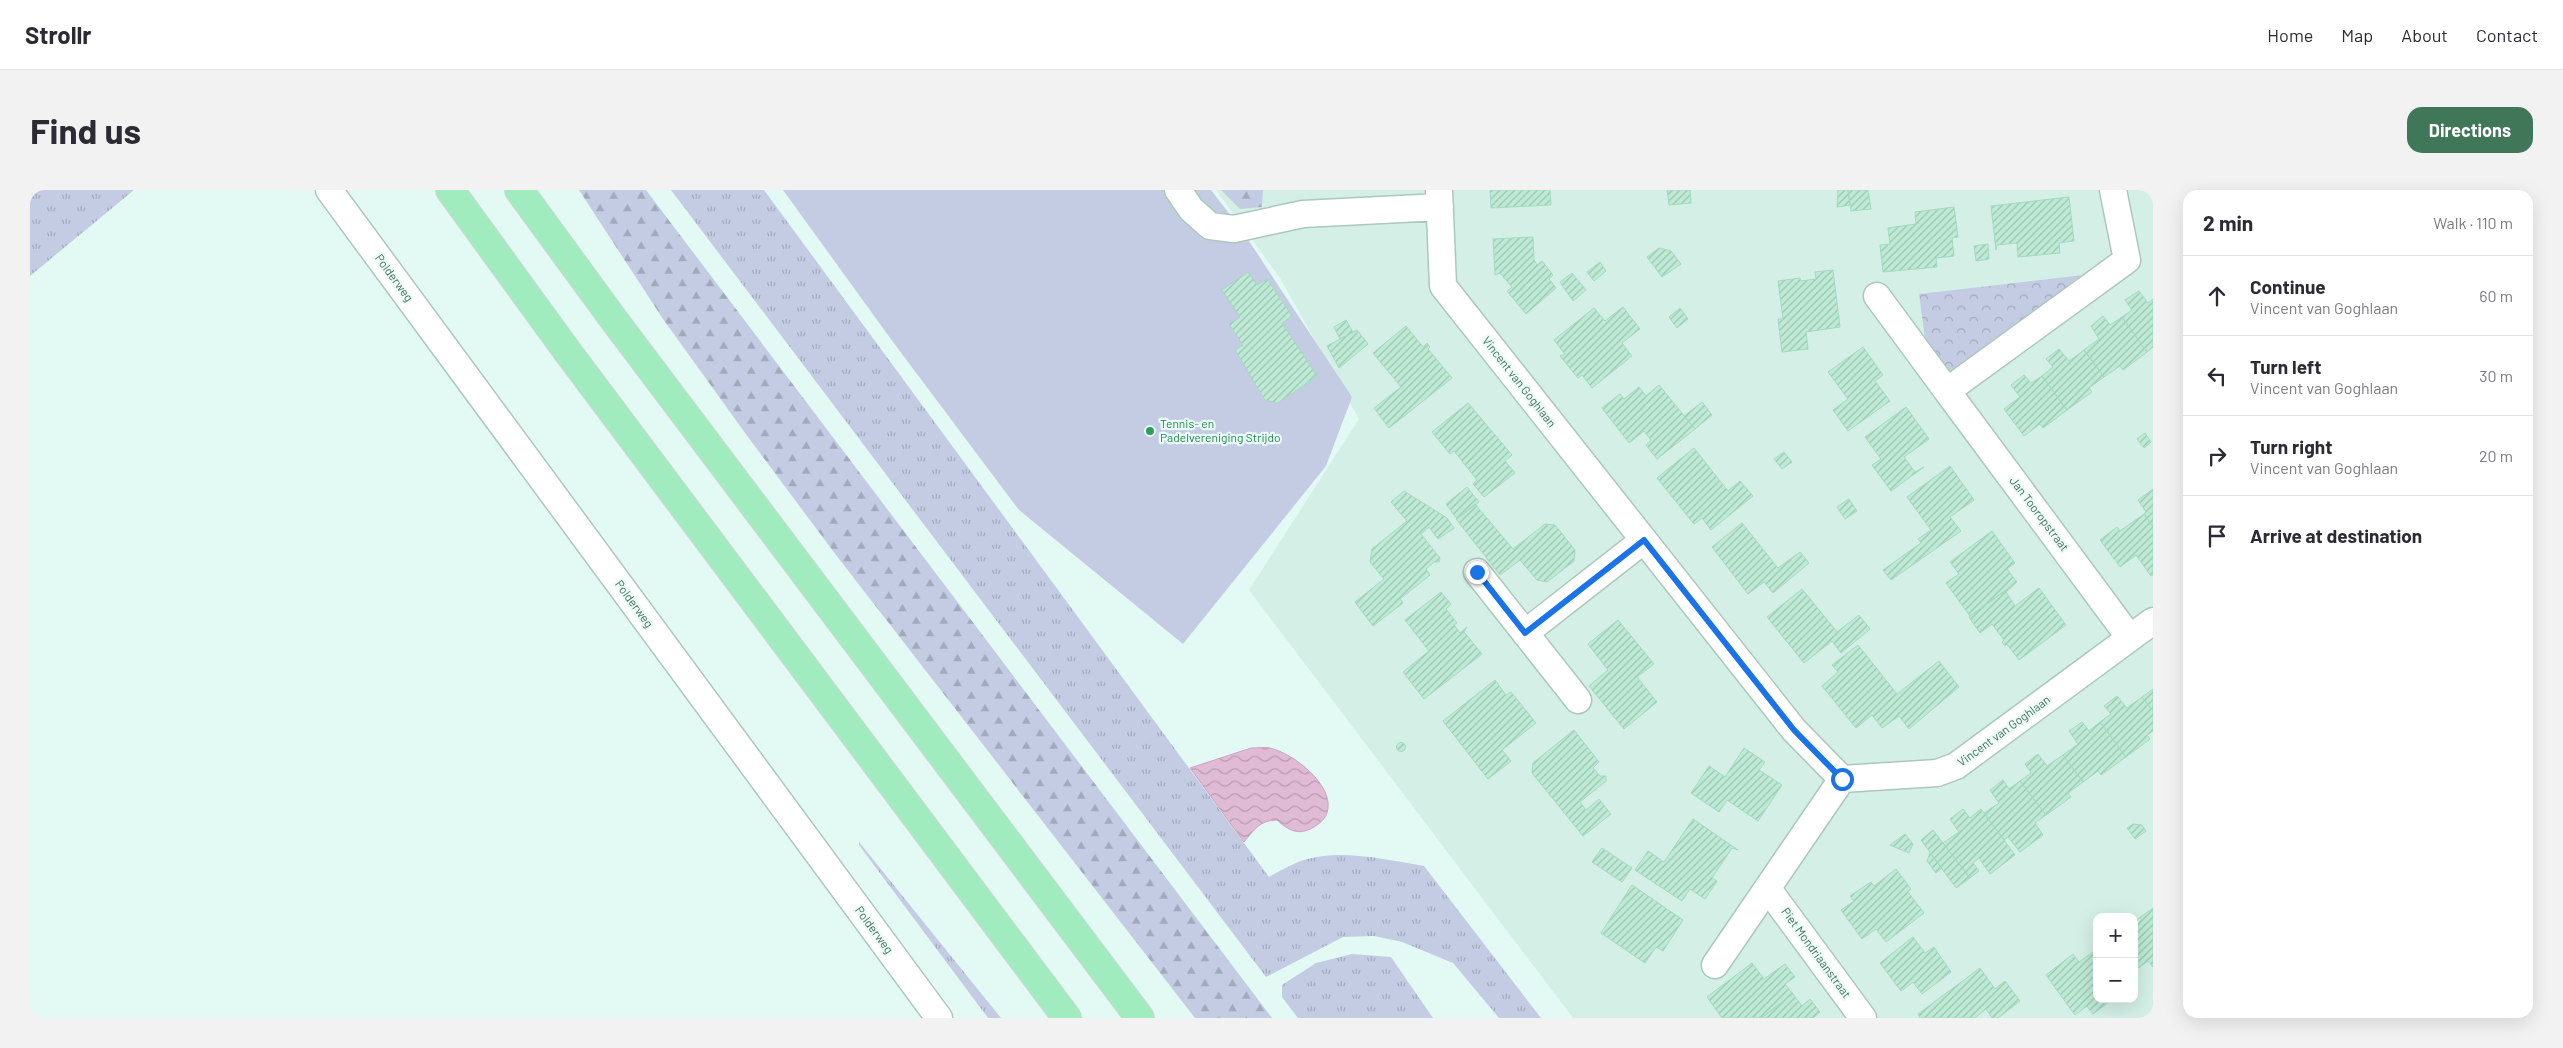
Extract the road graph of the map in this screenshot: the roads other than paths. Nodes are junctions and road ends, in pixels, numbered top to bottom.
1 (329, 190) edge
2 (450, 190) edge
3 (519, 190) edge
4 (1178, 190) edge
5 (2112, 190) edge
6 (1439, 199) edge
7 (1877, 296) dead end
8 (1947, 391) junction
9 (1644, 540) junction
10 (1477, 572) dead end
11 (2153, 622) edge
12 (1525, 633) junction
13 (2130, 638) junction
14 (1578, 700) dead end
15 (1842, 779) junction
16 (1768, 889) junction
17 (1715, 965) dead end
18 (939, 1018) edge
19 (1067, 1018) edge
20 (1140, 1018) edge
21 (1863, 1018) edge

1 - 18 street, Polderweg
2 - 19 highway
3 - 20 highway
4 - 6 street, Vincent van Goghlaan
5 - 8 street
6 - 9 street, Vincent van Goghlaan
7 - 8 street, Jan Tooropstraat
8 - 13 street, Jan Tooropstraat
9 - 12 street
9 - 15 street, Vincent van Goghlaan
10 - 12 street
11 - 13 street, Vincent van Goghlaan
12 - 14 street
13 - 15 street, Vincent van Goghlaan
15 - 16 street
16 - 17 street
16 - 21 street, Piet Mondriaanstraat

